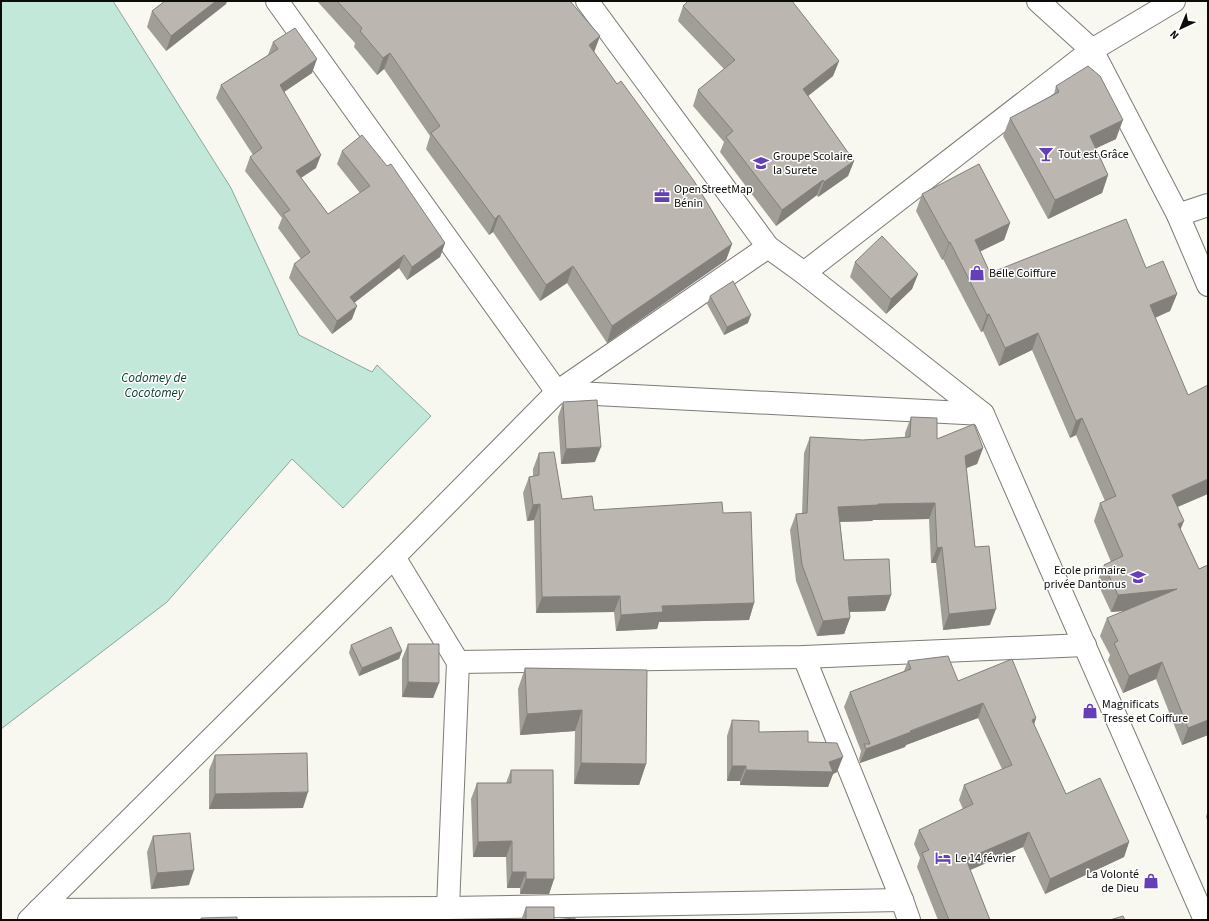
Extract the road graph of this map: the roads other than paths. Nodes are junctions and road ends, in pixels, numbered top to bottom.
1 (277, 1) edge
2 (587, 1) edge
3 (1038, 1) edge
4 (1174, 1) edge
5 (1092, 50) junction
6 (1208, 205) edge
7 (1178, 215) junction
8 (768, 247) junction
9 (804, 273) junction
10 (1208, 285) edge
11 (557, 392) junction
12 (983, 414) junction
13 (394, 557) junction
14 (1085, 645) junction
15 (804, 657) junction
16 (458, 662) junction
17 (448, 908) junction
18 (906, 910) edge
19 (34, 915) edge
20 (1205, 920) edge

1 - 11 street
2 - 8 street
3 - 5 street
4 - 5 street
5 - 7 street
5 - 9 street
6 - 7 street
7 - 10 street
8 - 9 street
8 - 11 street
9 - 12 street
11 - 12 street
11 - 13 street
12 - 14 street
13 - 16 street
13 - 19 street
14 - 15 street
14 - 20 street
15 - 16 street
15 - 18 street
16 - 17 street
17 - 18 street
17 - 19 street

